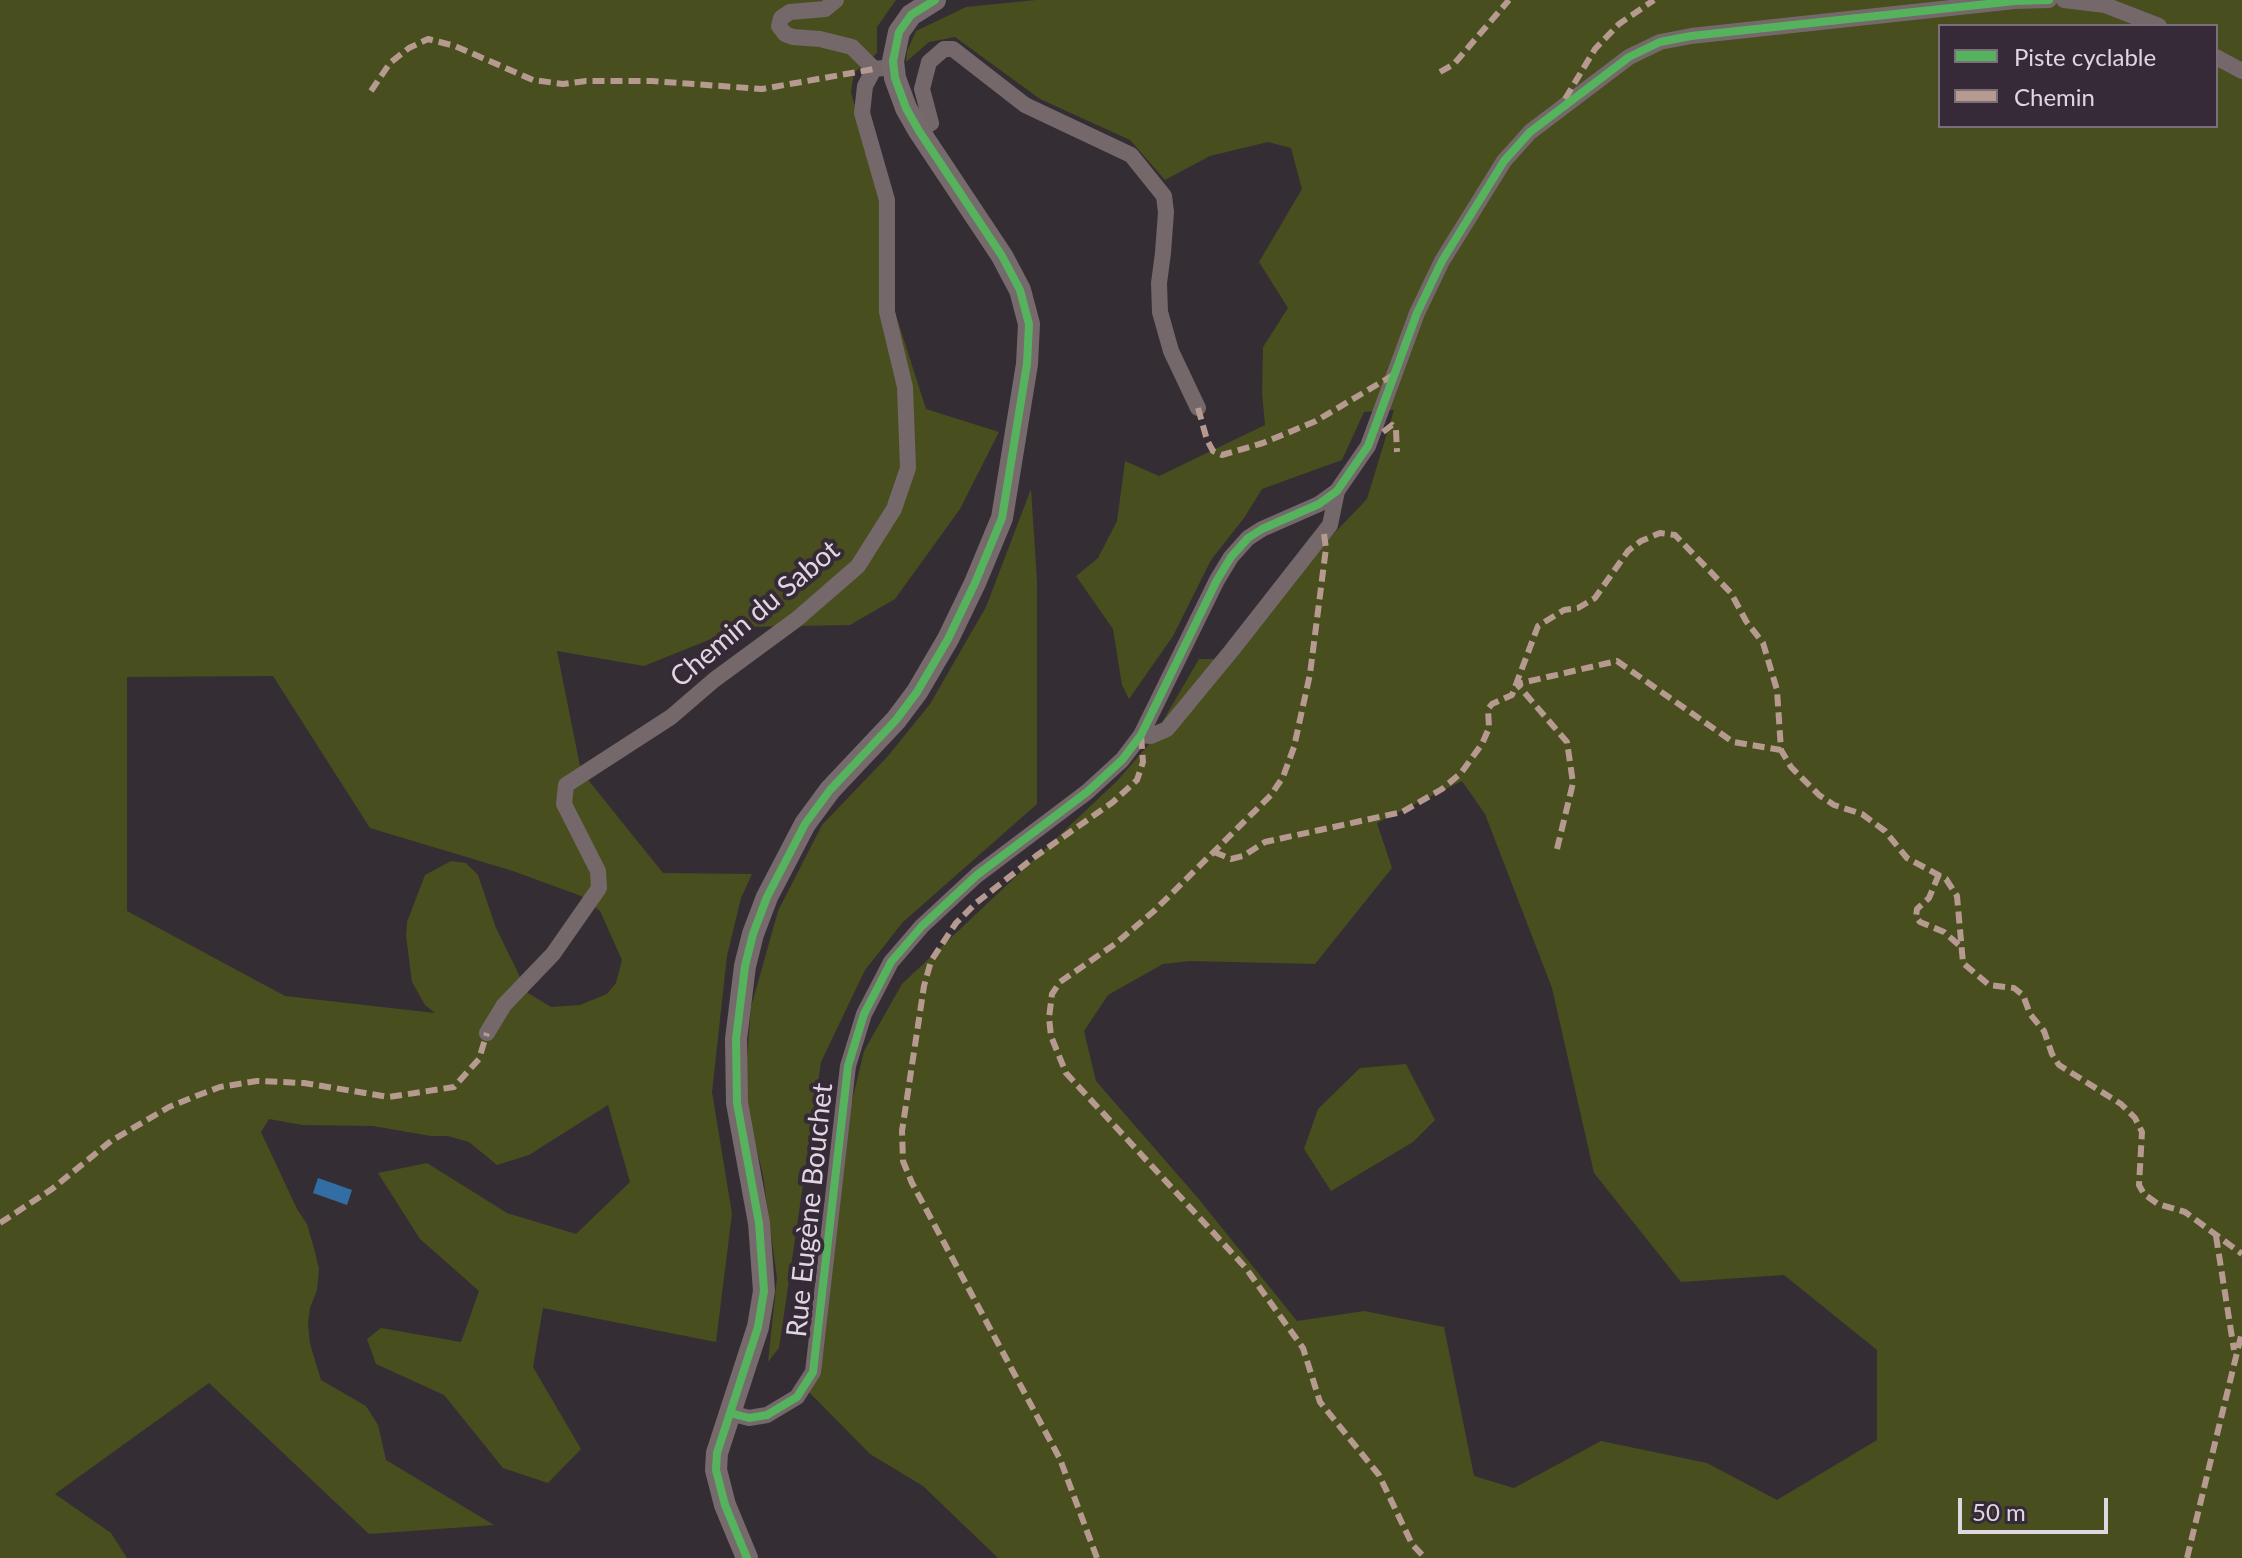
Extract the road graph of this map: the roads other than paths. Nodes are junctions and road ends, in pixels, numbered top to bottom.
1 (836, 0) edge
2 (935, 0) edge
3 (2049, 0) edge
4 (2064, 0) edge
5 (2154, 24) edge
6 (2218, 58) edge
7 (884, 68) junction
8 (2242, 71) edge
9 (919, 131) junction
10 (1198, 408) dead end
11 (1337, 491) junction
12 (1141, 735) junction
13 (487, 1033) dead end
14 (730, 1413) junction
15 (747, 1558) edge

1 - 7 street
2 - 7 main road
3 - 11 street
4 - 5 street
6 - 8 street
7 - 9 main road
7 - 13 street, Chemin du Sabot
9 - 10 street
9 - 14 main road
11 - 12 street
11 - 12 street
12 - 14 street, Rue Eugène Bouchet
14 - 15 main road

